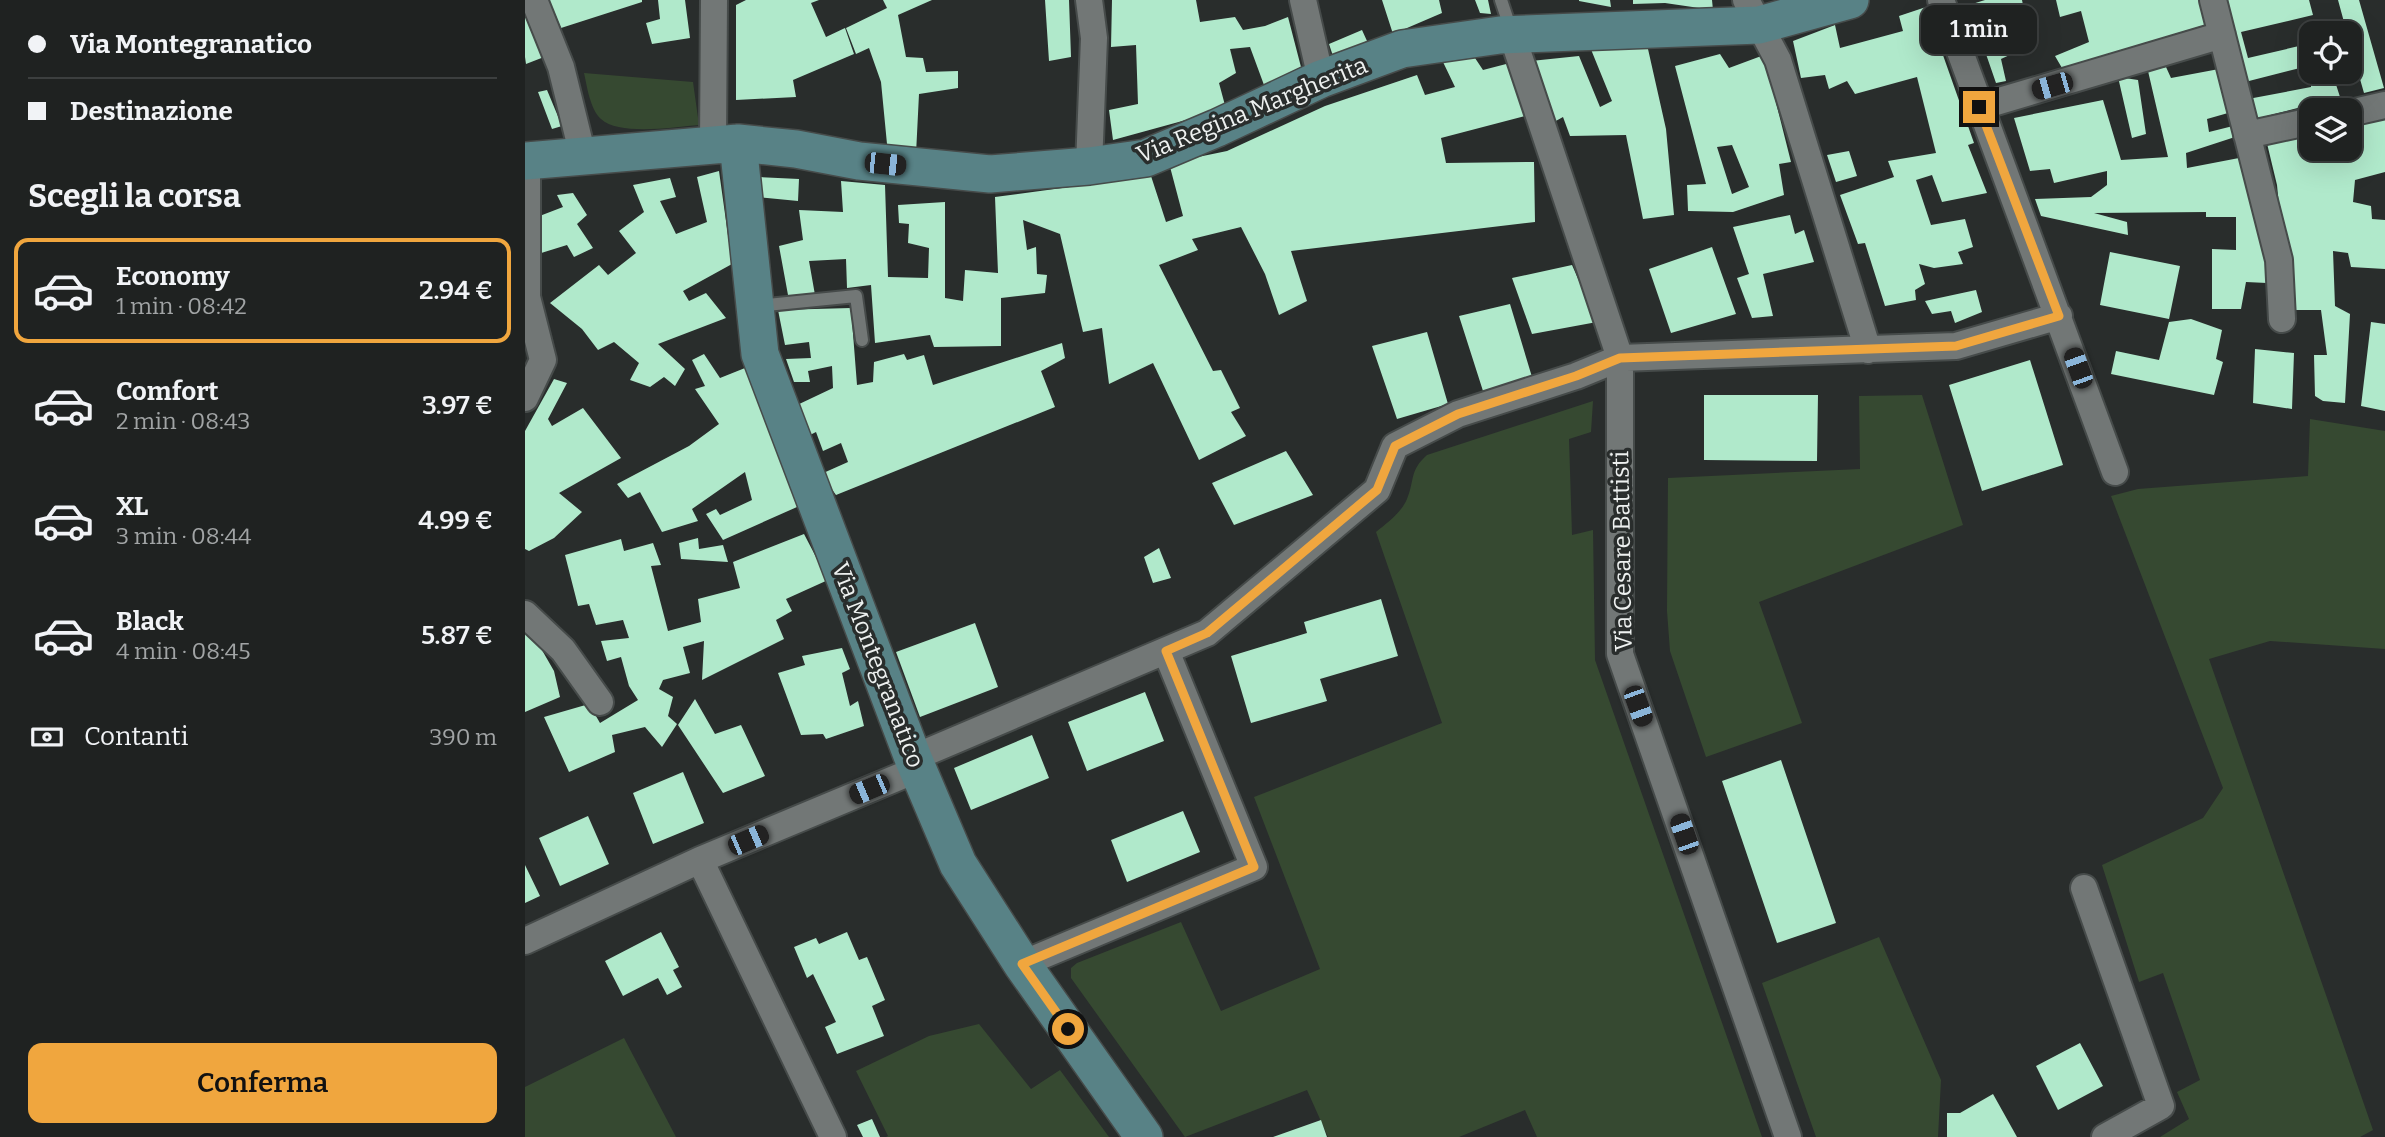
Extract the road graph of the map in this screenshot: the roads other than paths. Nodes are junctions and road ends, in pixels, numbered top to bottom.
1 (534, 0) edge
2 (715, 0) edge
3 (1089, 0) edge
4 (1303, 0) edge
5 (1501, 0) edge
6 (1850, 0) edge
7 (1941, 0) edge
8 (2213, 0) edge
9 (1753, 13) edge
10 (1512, 34) junction
11 (2221, 35) junction
12 (1321, 79) junction
13 (2385, 105) edge
14 (1979, 107) junction
15 (2362, 110) edge
16 (2299, 124) edge
17 (2247, 135) junction
18 (725, 143) junction
19 (583, 156) junction
20 (526, 161) edge
21 (1089, 166) junction
22 (755, 306) junction
23 (2059, 316) junction
24 (2282, 319) dead end
25 (862, 340) dead end
26 (1868, 350) junction
27 (1620, 358) junction
28 (525, 398) edge
29 (2116, 472) dead end
30 (525, 614) edge
31 (1166, 651) junction
32 (600, 702) dead end
33 (915, 764) junction
34 (700, 860) junction
35 (2084, 888) dead end
36 (525, 941) edge
37 (1022, 964) junction
38 (833, 1137) edge
39 (1145, 1137) edge
40 (1788, 1137) edge
41 (2105, 1137) edge

1 - 19 street
2 - 18 street, Via Montegranatico
3 - 21 street
4 - 12 street
5 - 10 lane
6 - 9 street, Via Regina Margherita
7 - 14 street
8 - 11 street
9 - 10 street, Via Regina Margherita
9 - 26 street
10 - 12 street, Via Regina Margherita
10 - 27 street, Via Cesare Battisti
11 - 14 street
11 - 17 street
12 - 21 street, Via Regina Margherita
13 - 15 street
14 - 23 street
16 - 17 street
17 - 24 street
18 - 19 street, Via Regina Margherita
18 - 21 street, Via Regina Margherita
18 - 22 street, Via Montegranatico
19 - 20 street, Via Regina Margherita
20 - 28 street
22 - 25 lane
22 - 33 street, Via Montegranatico
23 - 26 street
23 - 29 street
26 - 27 street
27 - 31 street
27 - 40 street, Via Cesare Battisti
30 - 32 street
31 - 33 street
31 - 37 street
33 - 34 street
33 - 37 street, Via Montegranatico
34 - 36 street
34 - 38 street
35 - 41 street
37 - 39 street, Via Montegranatico

